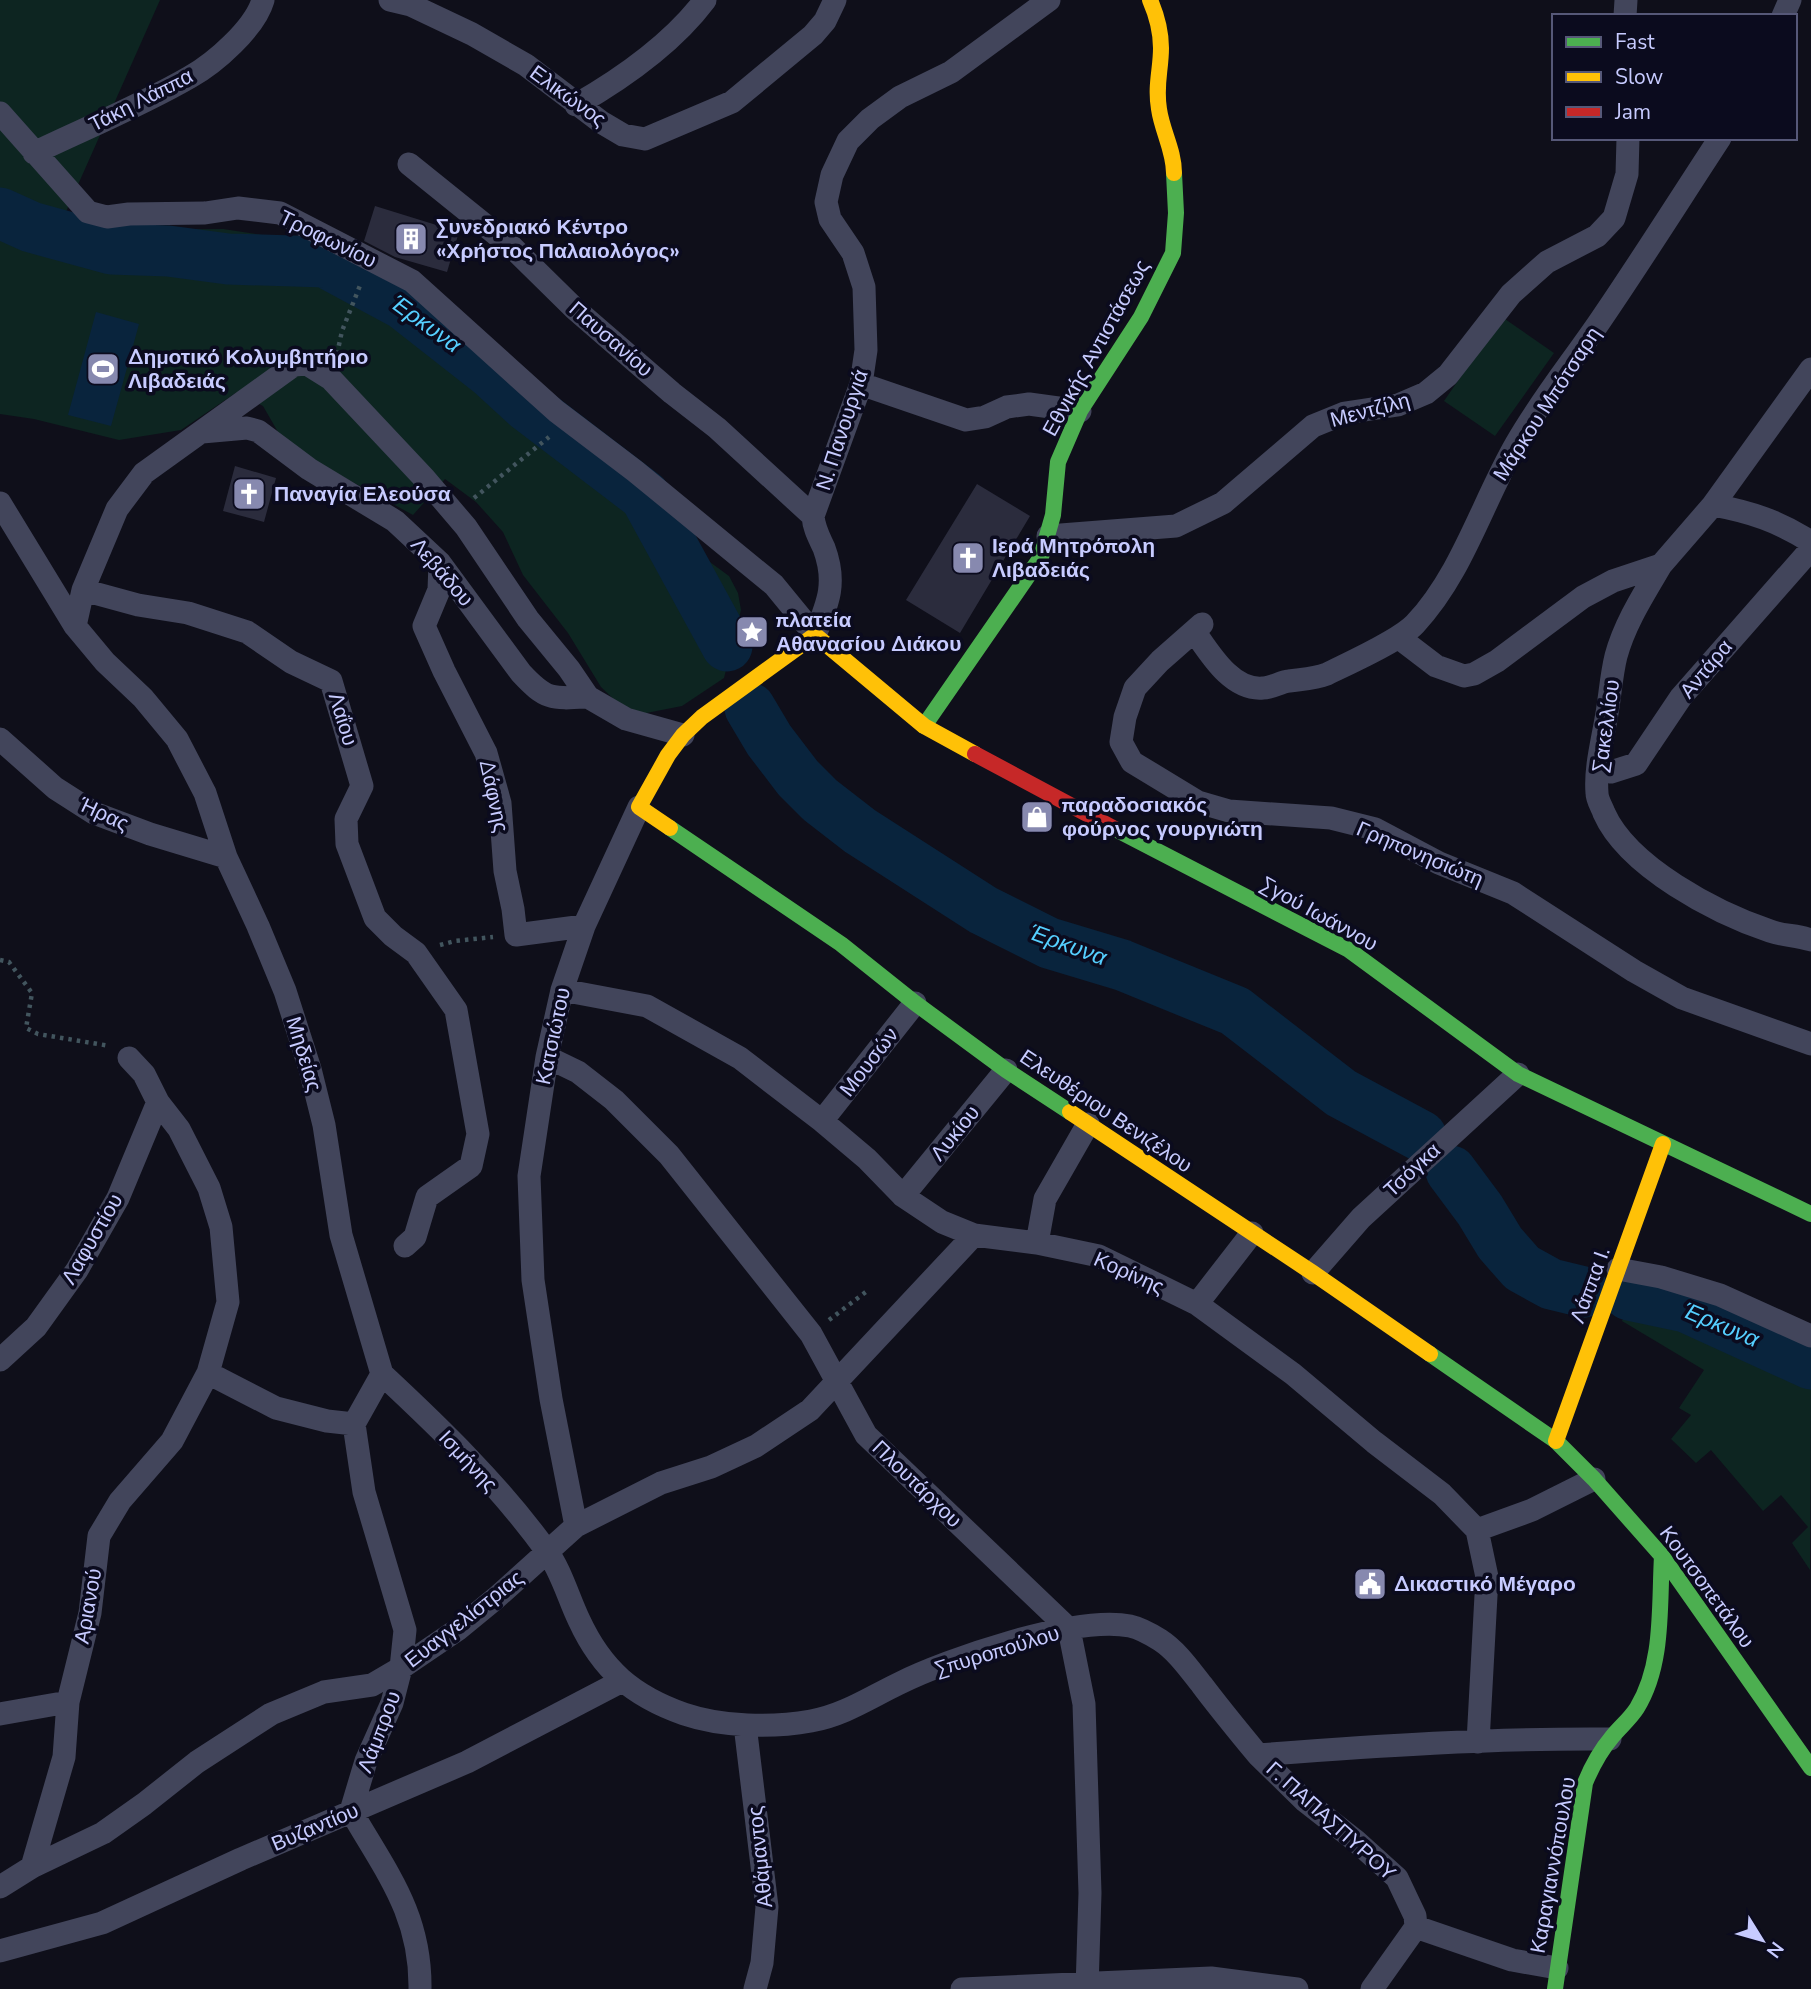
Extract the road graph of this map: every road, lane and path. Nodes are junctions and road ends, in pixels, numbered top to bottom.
1 (263, 0) edge
2 (390, 0) edge
3 (705, 0) edge
4 (835, 0) edge
5 (1049, 0) edge
6 (1150, 0) edge
7 (576, 104) junction
8 (0, 113) edge
9 (1628, 140) edge
10 (1719, 140) edge
11 (34, 153) junction
12 (409, 164) dead end
13 (370, 260) junction
14 (342, 331) dead end
15 (1811, 369) edge
16 (861, 384) junction
17 (1080, 411) junction
18 (568, 421) junction
19 (202, 432) junction
20 (0, 503) edge
21 (1713, 505) junction
22 (454, 514) junction
23 (813, 516) junction
24 (1048, 536) junction
25 (1811, 542) edge
26 (1811, 549) edge
27 (440, 563) junction
28 (1661, 565) junction
29 (83, 590) junction
30 (75, 626) junction
31 (1198, 627) joint
32 (815, 635) junction
33 (1398, 637) junction
34 (588, 697) junction
35 (924, 726) junction
36 (683, 735) junction
37 (0, 739) edge
38 (1598, 768) junction
39 (639, 807) junction
40 (226, 857) junction
41 (584, 926) junction
42 (1807, 932) edge
43 (516, 935) junction
44 (416, 953) junction
45 (0, 960) edge
46 (562, 990) junction
47 (915, 1003) junction
48 (1811, 1044) edge
49 (547, 1057) junction
50 (129, 1058) joint
51 (1006, 1070) junction
52 (1518, 1074) junction
53 (158, 1102) junction
54 (822, 1121) junction
55 (1088, 1124) junction
56 (1663, 1144) junction
57 (903, 1196) junction
58 (1811, 1214) edge
59 (1252, 1233) junction
60 (974, 1235) junction
61 (1037, 1243) junction
62 (405, 1246) dead end
63 (1618, 1269) junction
64 (1313, 1273) junction
65 (867, 1291) dead end
66 (1197, 1304) junction
67 (811, 1334) junction
68 (1811, 1336) edge
69 (0, 1360) edge
70 (208, 1373) junction
71 (382, 1374) junction
72 (841, 1379) junction
73 (354, 1424) junction
74 (1556, 1441) junction
75 (1594, 1479) junction
76 (576, 1526) junction
77 (1477, 1530) junction
78 (548, 1553) junction
79 (1661, 1556) junction
80 (1069, 1629) junction
81 (401, 1668) junction
82 (622, 1681) junction
83 (68, 1702) junction
84 (0, 1714) edge
85 (745, 1725) junction
86 (1610, 1739) junction
87 (1478, 1742) junction
88 (1258, 1755) junction
89 (1811, 1768) edge
90 (351, 1811) junction
91 (32, 1867) junction
92 (0, 1887) edge
93 (1416, 1927) junction
94 (0, 1951) edge
95 (1556, 1978) edge
96 (1087, 1986) edge
97 (416, 1988) edge
98 (755, 1989) edge
99 (962, 1989) edge
100 (1297, 1989) edge
101 (1372, 1989) edge

1 - 11 street, Τάκη Λάππα
2 - 7 street, Ελικώνος
3 - 7 street
4 - 7 street, Ελικώνος
5 - 16 street, Ν. Πανουργιά
6 - 17 main road, Εθνικής Αντιστάσεως
8 - 11 street, Τροφωνίου
9 - 24 street, Μεντζίλη
10 - 33 street, Μάρκου Μπότσαρη
11 - 13 street, Τροφωνίου
12 - 23 street, Παυσανίου
13 - 14 path
13 - 18 street, Τροφωνίου
15 - 21 street, Σακελλίου
16 - 17 street
16 - 23 street, Ν. Πανουργιά
17 - 24 main road, Εθνικής Αντιστάσεως
18 - 22 path
18 - 32 street, Τροφωνίου
19 - 22 street, Λεβάδου
19 - 27 street, Λεβάδου
19 - 29 street
20 - 30 street, Μηδείας
21 - 25 street
21 - 28 street, Σακελλίου
22 - 34 street, Λεβάδου
23 - 32 street, Ν. Πανουργιά
24 - 35 main road, Εθνικής Αντιστάσεως
26 - 38 street, Αντάρα
27 - 34 street, Λεβάδου
27 - 43 street, Δάφνης
28 - 33 street
28 - 38 street, Σακελλίου
29 - 30 street
29 - 44 street, Λαΐου
30 - 40 street, Μηδείας
31 - 33 street, Μάρκου Μπότσαρη
31 - 48 street, Γρηπονησιώτη
32 - 35 main road, Σγού Ιωάννου
32 - 36 main road, Κατσιώτου
34 - 36 street, Λεβάδου
35 - 52 main road, Σγού Ιωάννου
36 - 39 main road, Κατσιώτου
37 - 40 street, Ήρας
38 - 42 street, Σακελλίου
39 - 41 street, Κατσιώτου
39 - 47 main road, Ελευθέριου Βενιζέλου
40 - 71 street, Μηδείας
41 - 43 street
41 - 46 street, Κατσιώτου
43 - 44 path
44 - 62 street, Λαΐου
45 - 50 path
46 - 49 street, Κατσιώτου
46 - 54 street, Κορίνης
47 - 51 main road, Ελευθέριου Βενιζέλου
47 - 54 street, Μουσών
49 - 67 street, Πλουτάρχου
49 - 76 street, Κατσιώτου
50 - 53 street, Αριανού
51 - 55 main road, Ελευθέριου Βενιζέλου
51 - 57 street, Λυκίου
52 - 56 main road, Σγού Ιωάννου
52 - 64 street, Τσόγκα
53 - 69 street, Λαφυστίου
53 - 70 street, Αριανού
54 - 57 street, Κορίνης
55 - 59 main road, Ελευθέριου Βενιζέλου
55 - 61 street
56 - 58 main road, Σγού Ιωάννου
56 - 63 main road, Λάππα Ι.
57 - 60 street, Κορίνης
59 - 64 main road, Ελευθέριου Βενιζέλου
59 - 66 street
60 - 61 street, Κορίνης
60 - 72 street
61 - 66 street, Κορίνης
63 - 68 street
63 - 74 main road, Λάππα Ι.
64 - 74 main road, Ελευθέριου Βενιζέλου
65 - 67 path
66 - 77 street, Κορίνης
67 - 72 street, Πλουτάρχου
70 - 73 street
70 - 83 street, Αριανού
71 - 73 street
71 - 78 street, Ισμήνης
72 - 76 street, Ευαγγελίστριας
72 - 80 street, Πλουτάρχου
73 - 81 street
74 - 75 main road, Κουτσοπετάλου
75 - 77 street
75 - 79 main road, Κουτσοπετάλου
76 - 78 street, Ευαγγελίστριας
77 - 87 street
78 - 81 street, Ευαγγελίστριας
78 - 82 street, Σπυροπούλου
79 - 86 main road, Καραγιαννόπουλου
79 - 89 main road, Κουτσοπετάλου
80 - 85 street, Σπυροπούλου
80 - 88 street, Σπυροπούλου
80 - 96 street
81 - 90 street, Λάμπρου
81 - 91 street, Ευαγγελίστριας
82 - 85 street, Σπυροπούλου
82 - 90 street, Βυζαντίου
83 - 84 street
83 - 91 street, Αριανού
85 - 98 street, Αθάμαντος
86 - 87 street
86 - 95 main road, Καραγιαννόπουλου
87 - 88 street
88 - 93 street, Γ. ΠΑΠΑΣΠΥΡΟΥ
90 - 94 street, Βυζαντίου
90 - 97 street
91 - 92 street, Ευαγγελίστριας
93 - 95 street
93 - 101 street
96 - 99 street
96 - 100 street

